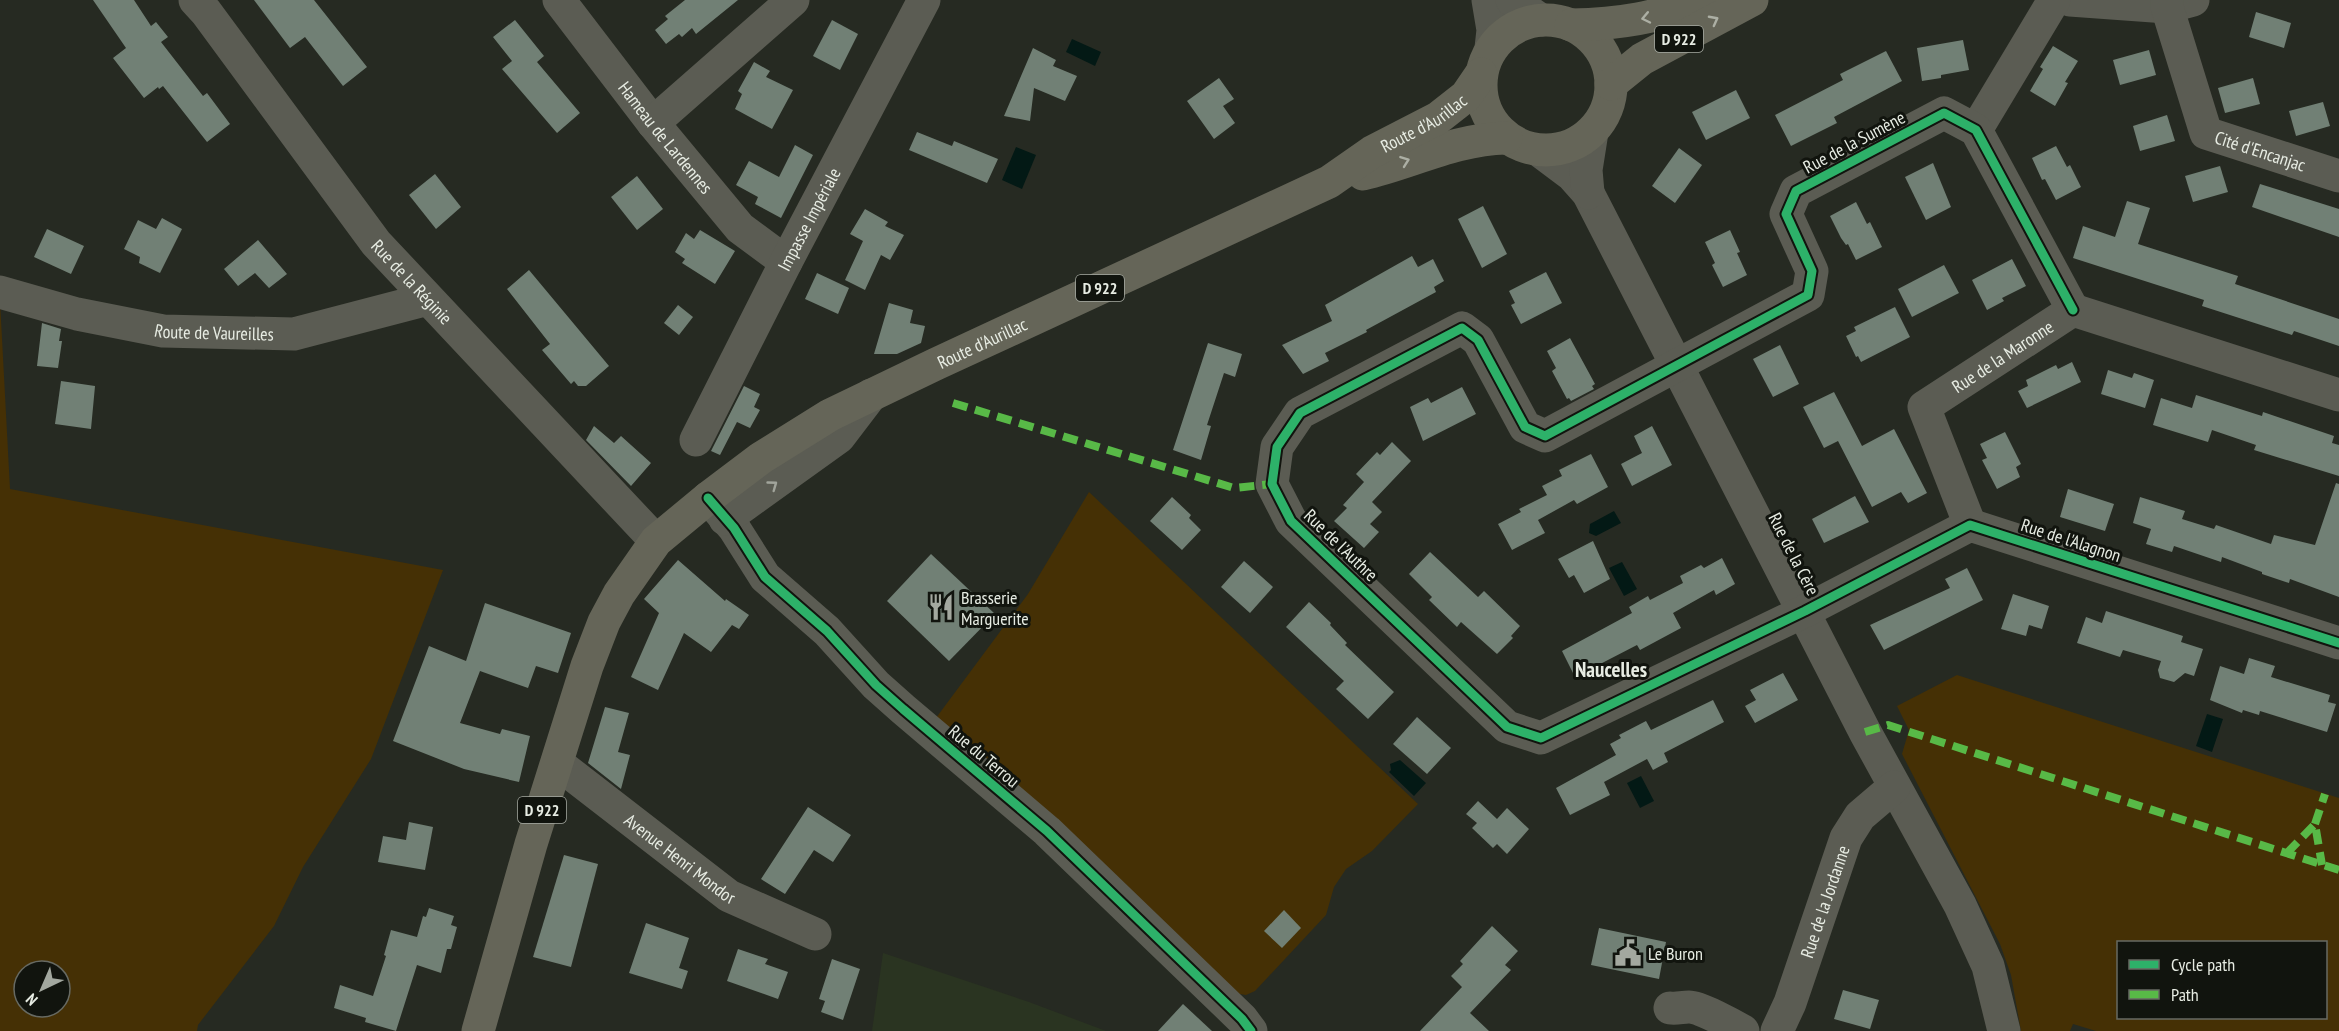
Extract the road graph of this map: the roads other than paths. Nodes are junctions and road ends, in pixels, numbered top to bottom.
1 (195, 0) edge
2 (558, 0) edge
3 (793, 0) edge
4 (924, 0) edge
5 (1488, 0) edge
6 (1512, 0) edge
7 (1702, 0) edge
8 (1752, 0) edge
9 (2054, 0) edge
10 (2070, 0) edge
11 (2176, 2) edge
12 (1556, 22) junction
13 (1486, 61) junction
14 (1611, 84) junction
15 (653, 123) junction
16 (1976, 130) junction
17 (1592, 132) junction
18 (1506, 138) junction
19 (1540, 151) junction
20 (2339, 176) edge
21 (1329, 182) junction
22 (1588, 193) junction
23 (786, 262) junction
24 (0, 292) edge
25 (428, 299) junction
26 (2073, 310) junction
27 (1678, 365) junction
28 (2339, 395) edge
29 (696, 440) dead end
30 (716, 508) junction
31 (1971, 525) junction
32 (656, 542) junction
33 (1805, 611) junction
34 (2339, 643) edge
35 (557, 763) junction
36 (1894, 787) junction
37 (815, 934) dead end
38 (1670, 1008) dead end
39 (478, 1031) edge
40 (1251, 1031) edge
41 (1743, 1031) edge
42 (1776, 1031) edge
43 (2004, 1031) edge

1 - 25 street, Rue de la Réginie
2 - 15 street, Hameau de Lardennes
3 - 15 street
4 - 23 street, Impasse Impériale
5 - 13 street
6 - 12 street
7 -> 12 main road, D 922
14 -> 8 main road, D 922
9 - 16 street
10 - 11 street, Cité d'Encanjac
11 - 20 street, Cité d'Encanjac
12 - 13 main road
12 - 14 main road
13 - 18 main road
13 - 21 main road, Route d'Aurillac / D 922
14 - 17 main road
15 - 23 street, Hameau de Lardennes
16 - 26 street
16 - 27 street, Rue de la Sumène
17 - 19 main road
17 - 22 street, Rue de la Cère
18 - 19 main road
21 -> 18 main road, Route d'Aurillac / D 922
19 - 22 street, Rue de la Cère
21 - 30 main road, Route d'Aurillac / D 922
22 - 27 street, Rue de la Cère
23 - 29 street, Impasse Impériale
24 - 25 street, Route de Vaureilles
25 - 32 street, Rue de la Réginie
26 - 28 street, Rue de la Maronne
26 - 31 street, Rue de la Maronne
27 - 33 street, Rue de la Cère
27 - 33 street, Rue de l'Authre
30 - 32 main road, Route d'Aurillac / D 922
30 - 40 street, Rue du Terrou
31 - 33 street
31 - 34 street, Rue de l'Alagnon
32 - 35 main road, D 922
33 - 36 street, Rue de la Cère
35 - 37 street, Avenue Henri Mondor
35 - 39 main road, D 922
36 - 42 street, Rue de la Jordanne
36 - 43 street, Rue de la Cère
38 - 41 street

